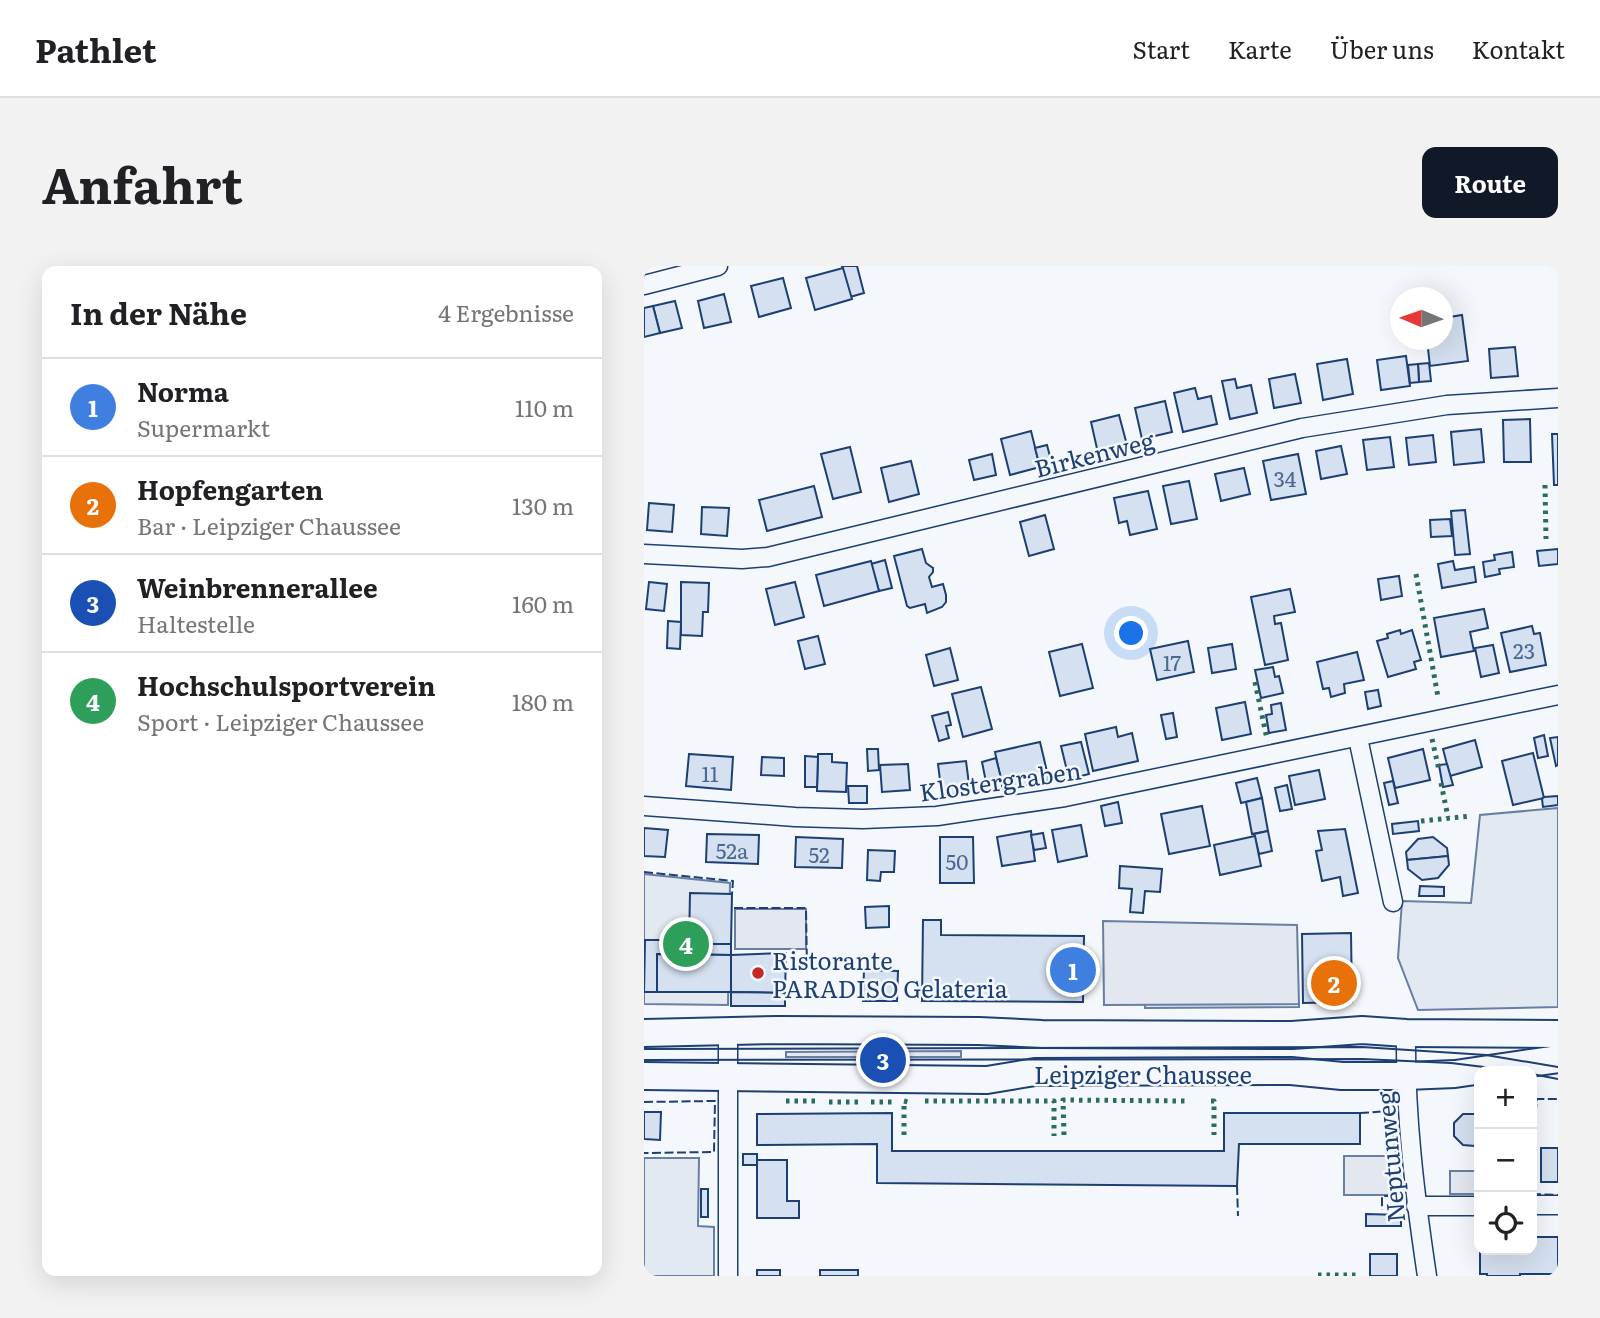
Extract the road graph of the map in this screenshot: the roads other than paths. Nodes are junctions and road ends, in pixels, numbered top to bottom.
1 (718, 266) edge
2 (644, 285) edge
3 (1558, 398) edge
4 (644, 554) edge
5 (1558, 695) edge
6 (1358, 738) junction
7 (644, 806) edge
8 (1393, 902) dead end
9 (728, 1032) junction
10 (644, 1033) edge
11 (1406, 1034) junction
12 (1558, 1034) edge
13 (1558, 1059) edge
14 (644, 1076) edge
15 (1406, 1076) junction
16 (729, 1078) junction
17 (1558, 1205) edge
18 (1416, 1206) junction
19 (1474, 1206) edge
20 (1537, 1206) edge
21 (728, 1276) edge
22 (1427, 1276) edge

1 - 2 street
3 - 4 street, Birkenweg
5 - 6 street, Klostergraben
6 - 7 street, Klostergraben
6 - 8 street
9 - 10 main road, Leipziger Chaussee
9 - 11 main road, Leipziger Chaussee
9 - 16 street
11 - 12 main road, Leipziger Chaussee
11 - 15 street, Neptunweg
13 - 15 main road, Leipziger Chaussee
14 - 16 main road, Leipziger Chaussee
15 - 16 main road, Leipziger Chaussee
15 - 18 street, Neptunweg
16 - 21 street
17 - 20 street
18 - 19 street
18 - 22 street, Neptunweg

